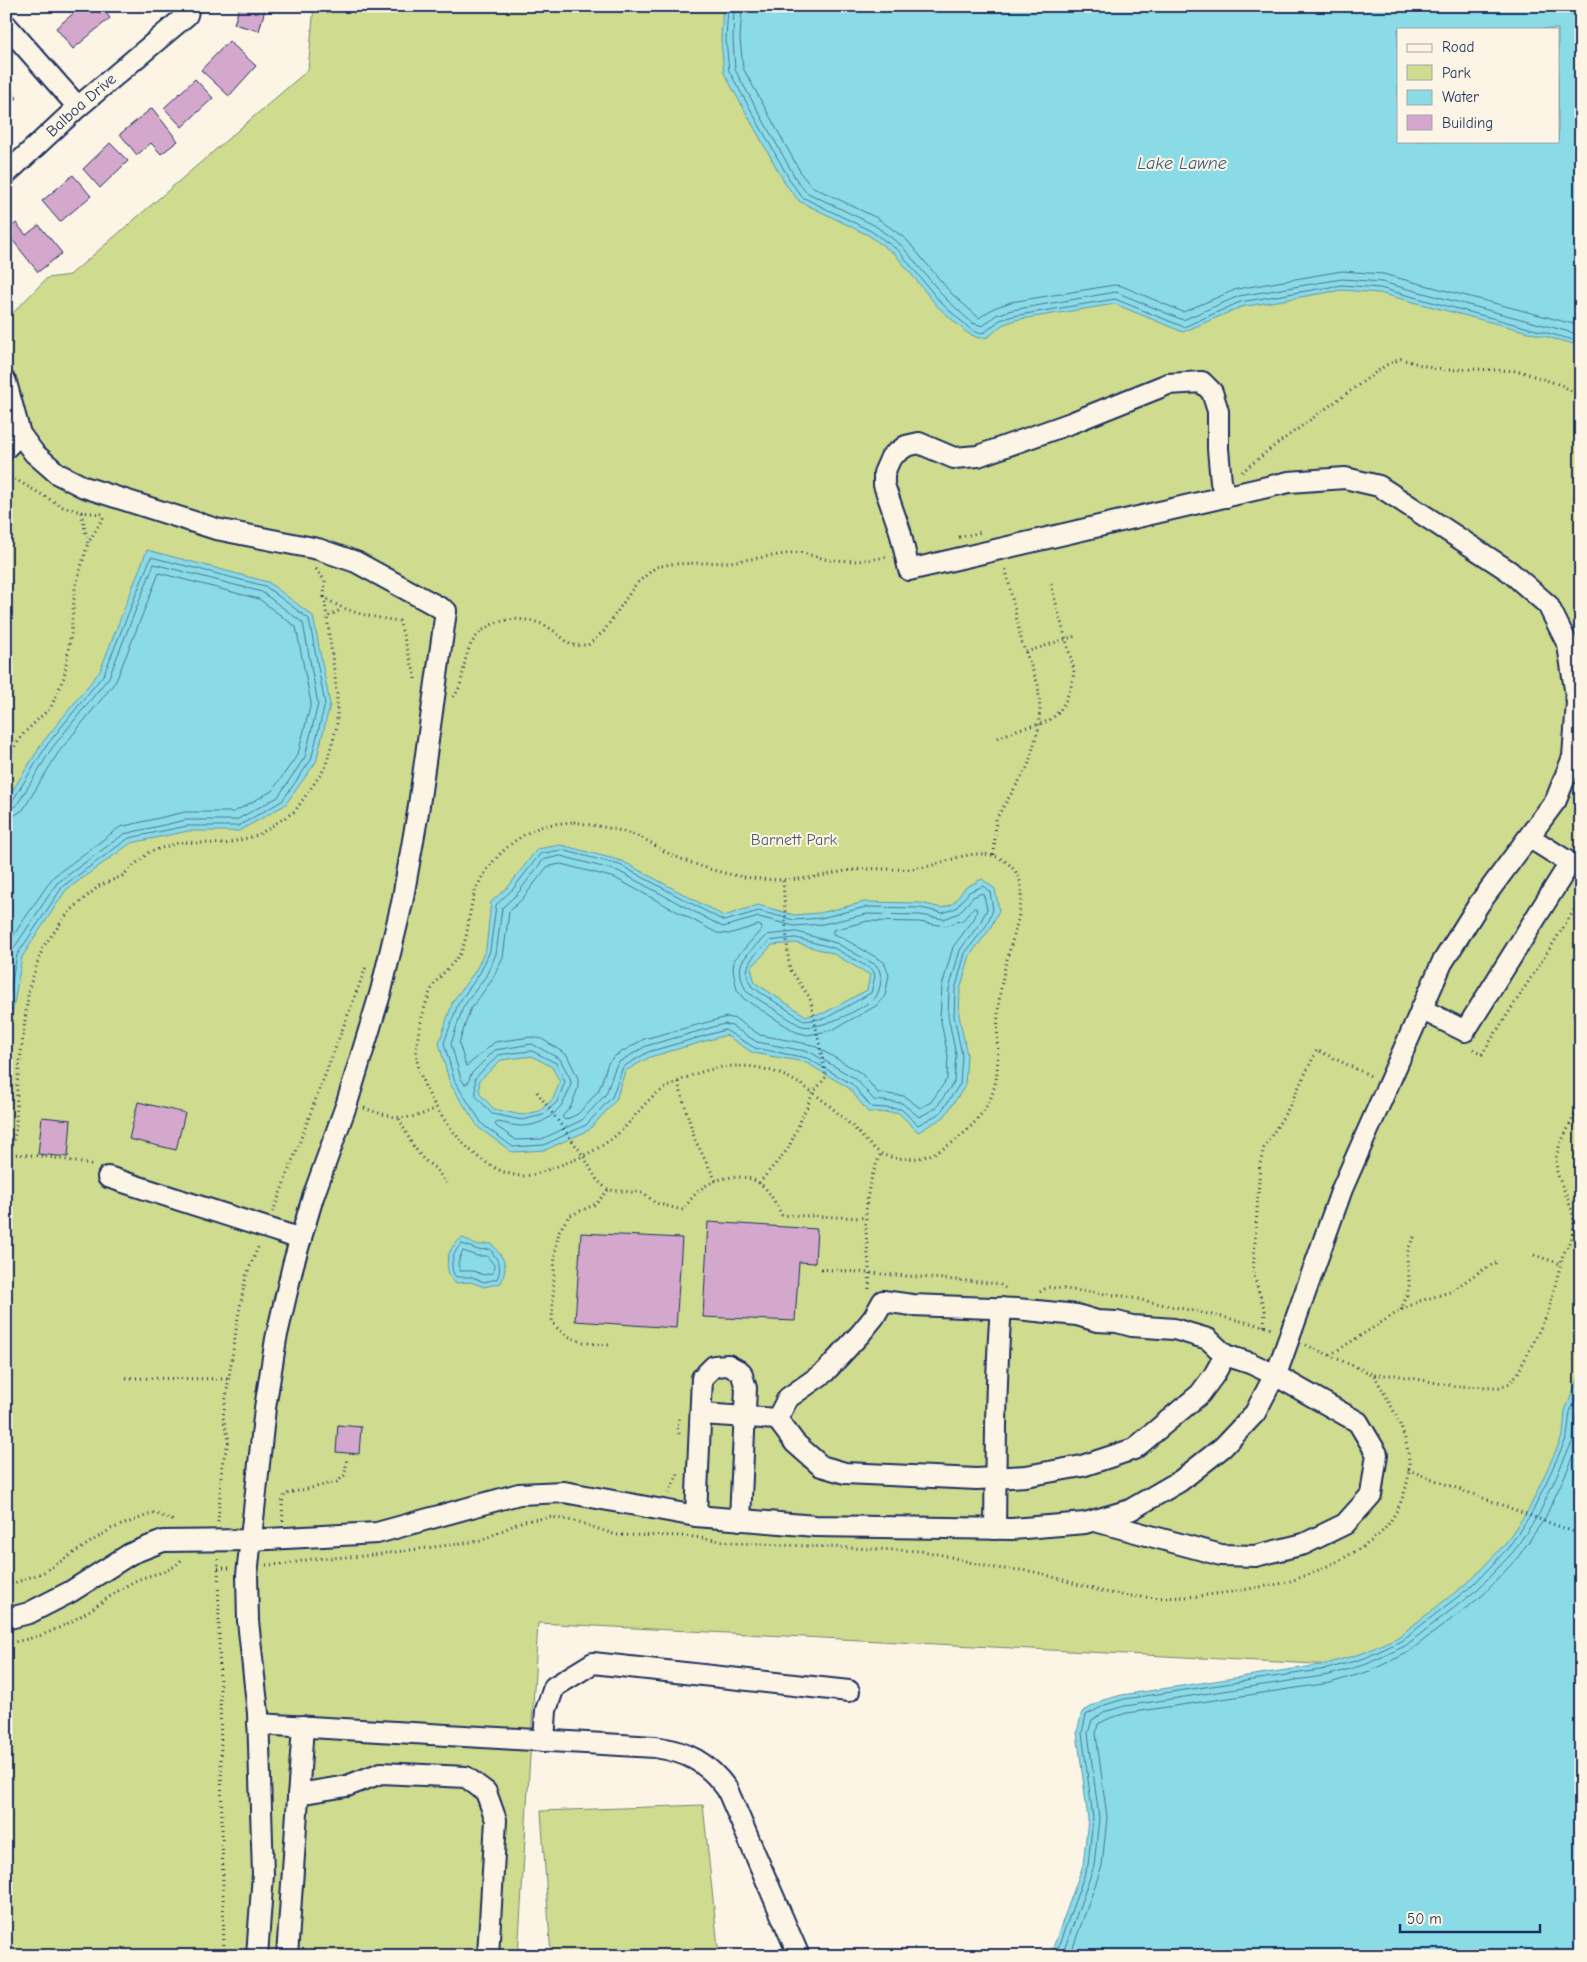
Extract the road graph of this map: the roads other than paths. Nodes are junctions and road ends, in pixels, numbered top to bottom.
1 (189, 6) edge
2 (6, 25) edge
3 (78, 107) junction
4 (6, 174) edge
5 (6, 382) edge
6 (20, 434) junction
7 (6, 448) edge
8 (1223, 489) junction
9 (1529, 837) junction
10 (1422, 1009) junction
11 (105, 1172) road end
12 (301, 1239) junction
13 (1001, 1308) junction
14 (1225, 1356) junction
15 (1275, 1375) junction
16 (691, 1412) junction
17 (745, 1417) junction
18 (777, 1419) junction
19 (994, 1478) junction
20 (696, 1516) junction
21 (740, 1520) junction
22 (1093, 1521) junction
23 (995, 1529) junction
24 (250, 1540) junction
25 (6, 1619) edge
26 (849, 1691) dead end
27 (258, 1724) junction
28 (303, 1726) junction
29 (544, 1741) junction
30 (298, 1794) junction
31 (257, 1956) edge
32 (287, 1956) edge
33 (488, 1956) edge
34 (799, 1956) edge

1 - 3 street, Balboa Drive
2 - 3 street
3 - 4 street, Balboa Drive
5 - 6 street
6 - 7 street
6 - 12 street
8 - 8 street
8 - 9 street
9 - 10 street
9 - 10 street
10 - 15 street
11 - 12 street
12 - 24 street
13 - 14 street
13 - 18 street
13 - 19 street
14 - 15 street
14 - 19 street
15 - 22 street
15 - 22 street
16 - 17 street
16 - 17 street
16 - 20 street
17 - 18 street
17 - 21 street
18 - 19 street
19 - 23 street
20 - 21 street
20 - 24 street
21 - 23 street
22 - 23 street
24 - 25 street
24 - 27 street
26 - 29 street
27 - 28 street
27 - 31 street
28 - 29 street
28 - 30 street
29 - 34 street
30 - 32 street
30 - 33 street

